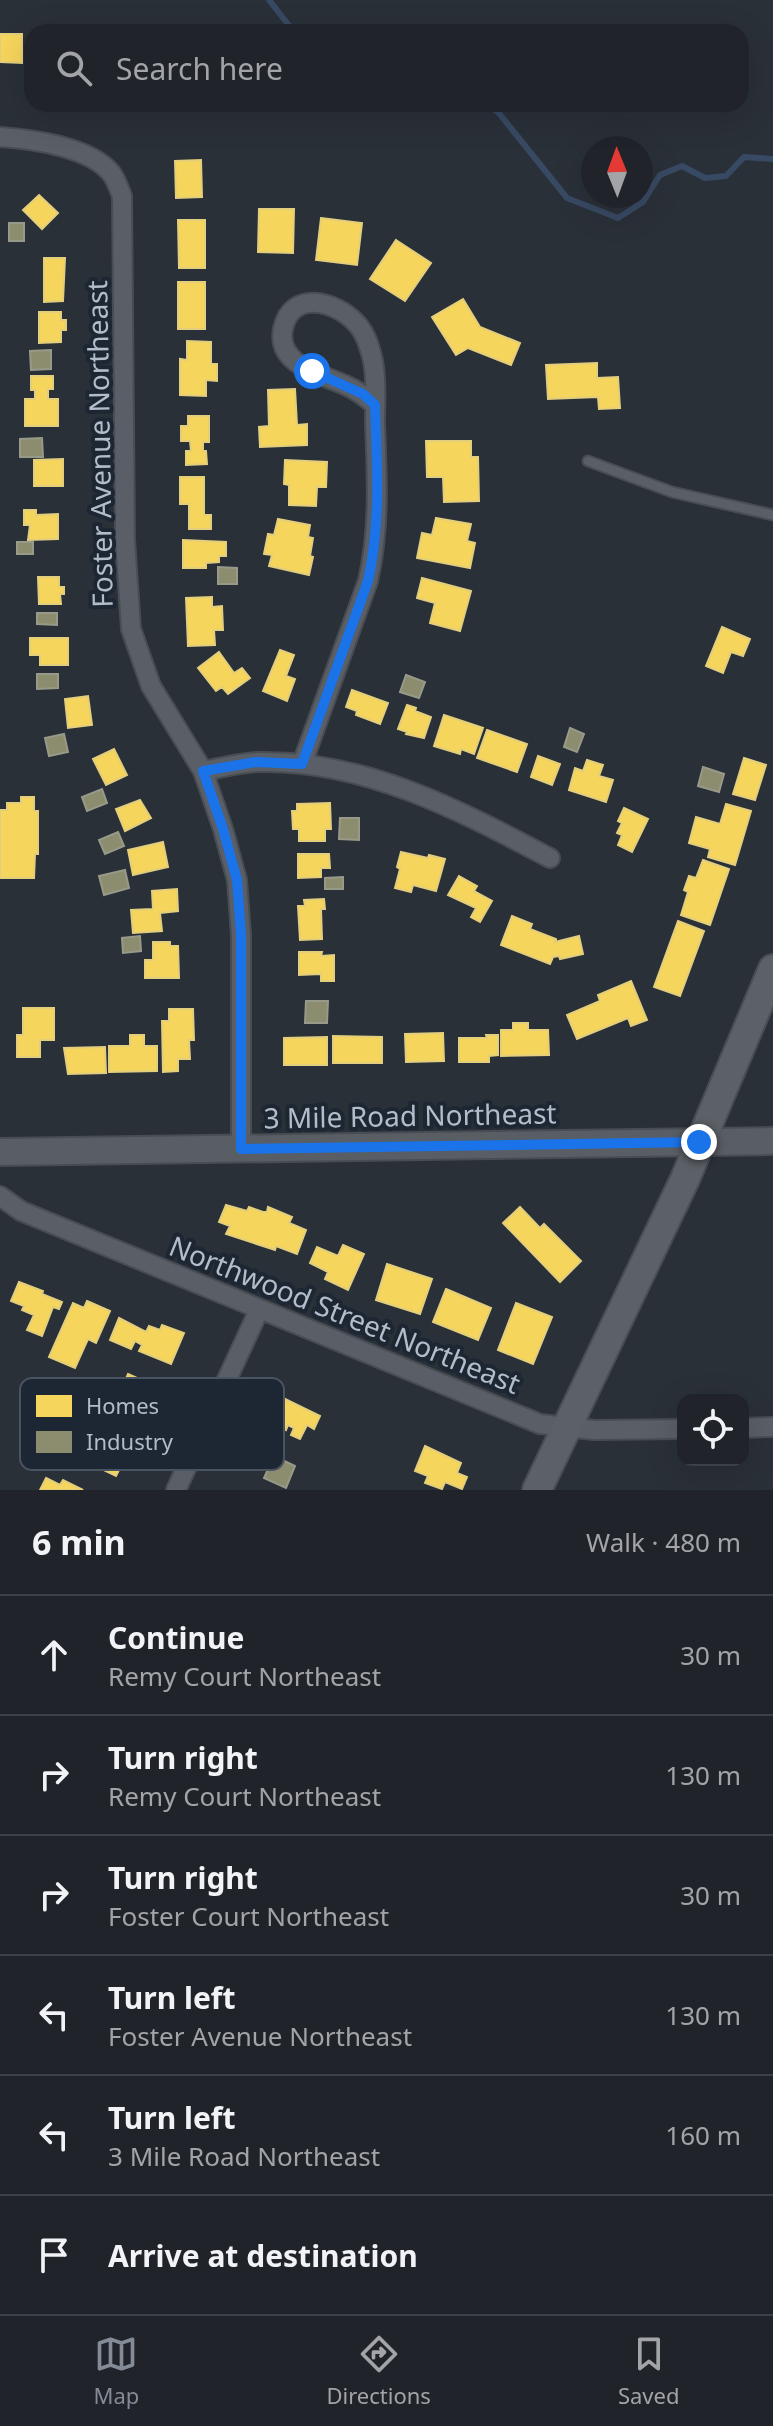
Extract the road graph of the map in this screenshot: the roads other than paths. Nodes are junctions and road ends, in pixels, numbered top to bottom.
1 (0, 137) edge
2 (375, 405) junction
3 (588, 461) dead end
4 (773, 515) edge
5 (302, 764) junction
6 (203, 771) junction
7 (550, 858) dead end
8 (773, 969) edge
9 (773, 1141) edge
10 (699, 1142) junction
11 (241, 1149) junction
12 (0, 1152) edge
13 (0, 1196) edge
14 (259, 1310) junction
15 (228, 1378) edge
16 (567, 1427) junction
17 (773, 1427) edge
18 (749, 1428) edge
19 (677, 1429) edge
20 (185, 1470) edge
21 (176, 1490) edge
22 (537, 1490) edge

1 - 6 street, Foster Avenue Northeast
2 - 2 street
2 - 5 street
3 - 4 lane
5 - 6 street
5 - 7 street
6 - 11 street, Foster Avenue Northeast
8 - 10 main road
9 - 10 main road, 3 Mile Road Northeast
10 - 11 main road, 3 Mile Road Northeast
10 - 16 main road
11 - 12 main road, 3 Mile Road Northeast
13 - 14 street, Northwood Street Northeast
14 - 15 street
14 - 16 street, Northwood Street Northeast
16 - 19 street, Northwood Street Northeast
16 - 22 main road
17 - 18 street
20 - 21 street

